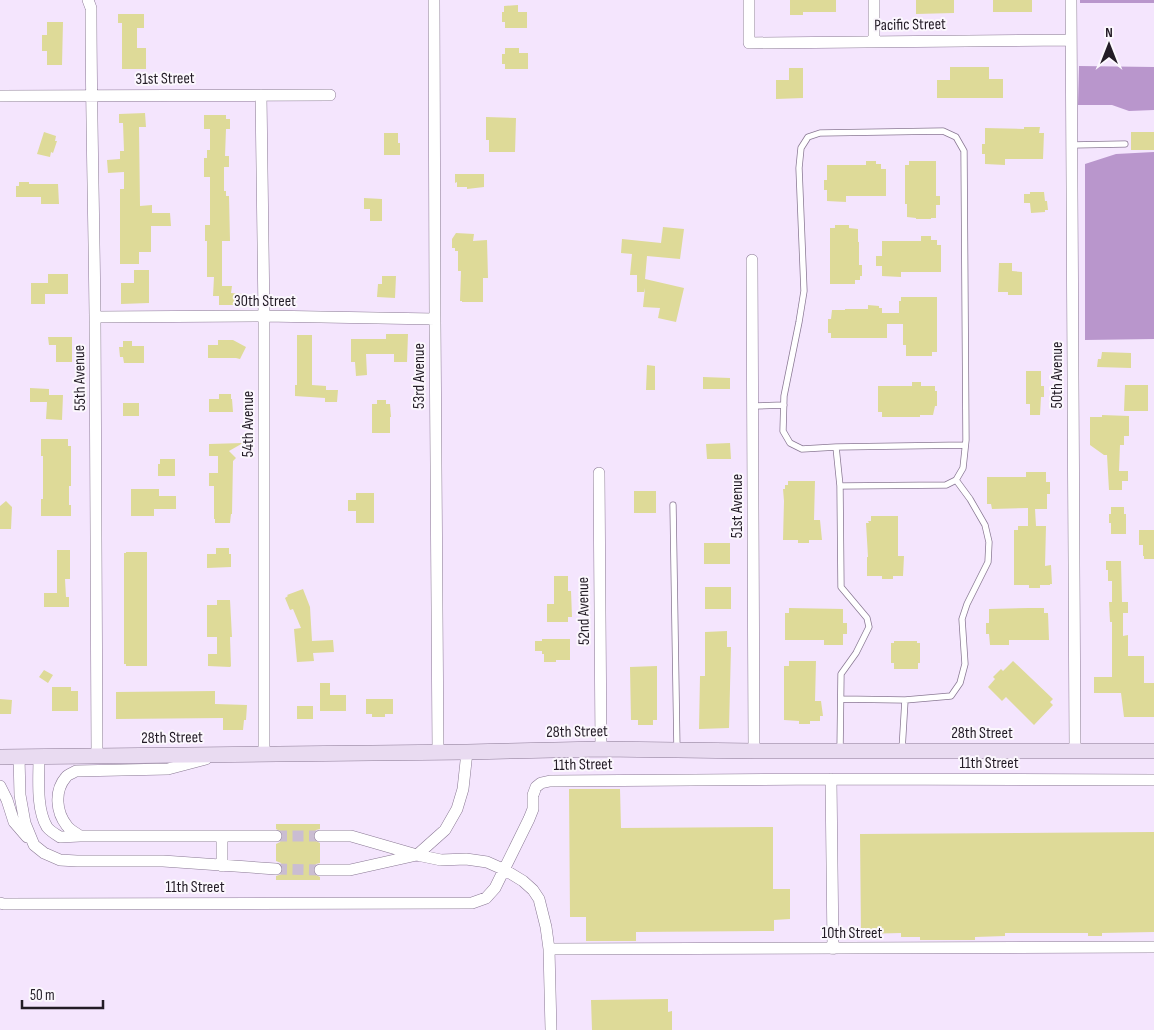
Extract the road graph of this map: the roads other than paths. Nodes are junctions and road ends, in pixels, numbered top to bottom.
1 (88, 0) edge
2 (434, 0) edge
3 (748, 0) edge
4 (874, 0) edge
5 (1071, 0) edge
6 (1071, 40) junction
7 (874, 42) junction
8 (261, 94) junction
9 (330, 95) dead end
10 (0, 96) edge
11 (91, 96) junction
12 (1125, 144) dead end
13 (1072, 145) junction
14 (752, 260) dead end
15 (264, 316) junction
16 (95, 318) junction
17 (434, 319) junction
18 (784, 405) junction
19 (753, 406) junction
20 (965, 445) junction
21 (836, 447) junction
22 (599, 473) dead end
23 (956, 480) junction
24 (840, 486) junction
25 (673, 505) dead end
26 (841, 699) junction
27 (905, 700) junction
28 (601, 749) junction
29 (677, 750) junction
30 (754, 751) junction
31 (840, 751) junction
32 (902, 751) junction
33 (1075, 751) junction
34 (1154, 751) edge
35 (438, 752) junction
36 (468, 752) junction
37 (264, 754) junction
38 (222, 755) junction
39 (97, 756) junction
40 (0, 757) edge
41 (19, 757) junction
42 (39, 757) junction
43 (831, 779) junction
44 (1154, 780) edge
45 (0, 786) edge
46 (80, 836) junction
47 (222, 836) junction
48 (276, 836) tunnel mouth
49 (320, 836) tunnel mouth
50 (34, 845) junction
51 (417, 855) junction
52 (222, 866) junction
53 (276, 869) tunnel mouth
54 (320, 870) tunnel mouth
55 (505, 870) junction
56 (0, 902) edge
57 (1154, 947) edge
58 (549, 949) junction
59 (833, 949) junction
60 (551, 1030) edge

1 - 11 street, 55th Avenue
2 - 17 street, 53rd Avenue
3 - 7 street, Pacific Street
4 - 7 street
5 - 6 street, 50th Avenue
6 - 7 street, Pacific Street
6 - 13 street, 50th Avenue
8 - 9 street, 31st Street
8 - 11 street, 31st Street
8 - 15 street, 54th Avenue
10 - 11 street, 31st Street
11 - 16 street, 55th Avenue
12 - 13 lane
13 - 33 street, 50th Avenue
14 - 19 street, 51st Avenue
15 - 16 street, 30th Street
15 - 17 street, 30th Street
15 - 37 street, 54th Avenue
16 - 39 street, 55th Avenue
17 - 35 street, 53rd Avenue
18 - 19 lane
18 - 20 lane
18 - 21 lane
19 - 30 street, 51st Avenue
20 - 21 lane
20 - 23 lane
21 - 24 lane
22 - 28 street, 52nd Avenue
23 - 24 lane
23 - 27 lane
24 - 26 lane
25 - 29 lane
26 - 27 lane
26 - 31 lane
27 - 32 lane
28 - 29 main road, 28th Street
28 - 36 main road, 28th Street
29 - 30 main road, 28th Street
30 - 31 main road, 28th Street
31 - 32 main road, 28th Street
32 - 33 main road, 28th Street
33 - 34 main road, 28th Street
35 - 36 main road, 28th Street
35 - 37 main road, 28th Street
36 - 51 street
37 - 38 main road, 28th Street
38 - 39 main road, 28th Street
38 - 46 street
39 - 42 main road, 28th Street
40 - 41 main road, 28th Street
41 - 42 main road, 28th Street
41 - 50 street
42 - 46 street
43 - 44 street, 11th Street
43 - 55 street, 11th Street
43 - 59 street
45 - 50 street
46 - 47 street
47 - 48 street
47 - 52 street
49 - 51 street
50 - 52 street
51 - 54 street
51 - 55 street
52 - 53 street
55 - 56 street, 11th Street
55 - 58 street
57 - 59 street, 10th Street
58 - 59 street, 10th Street
58 - 60 street

